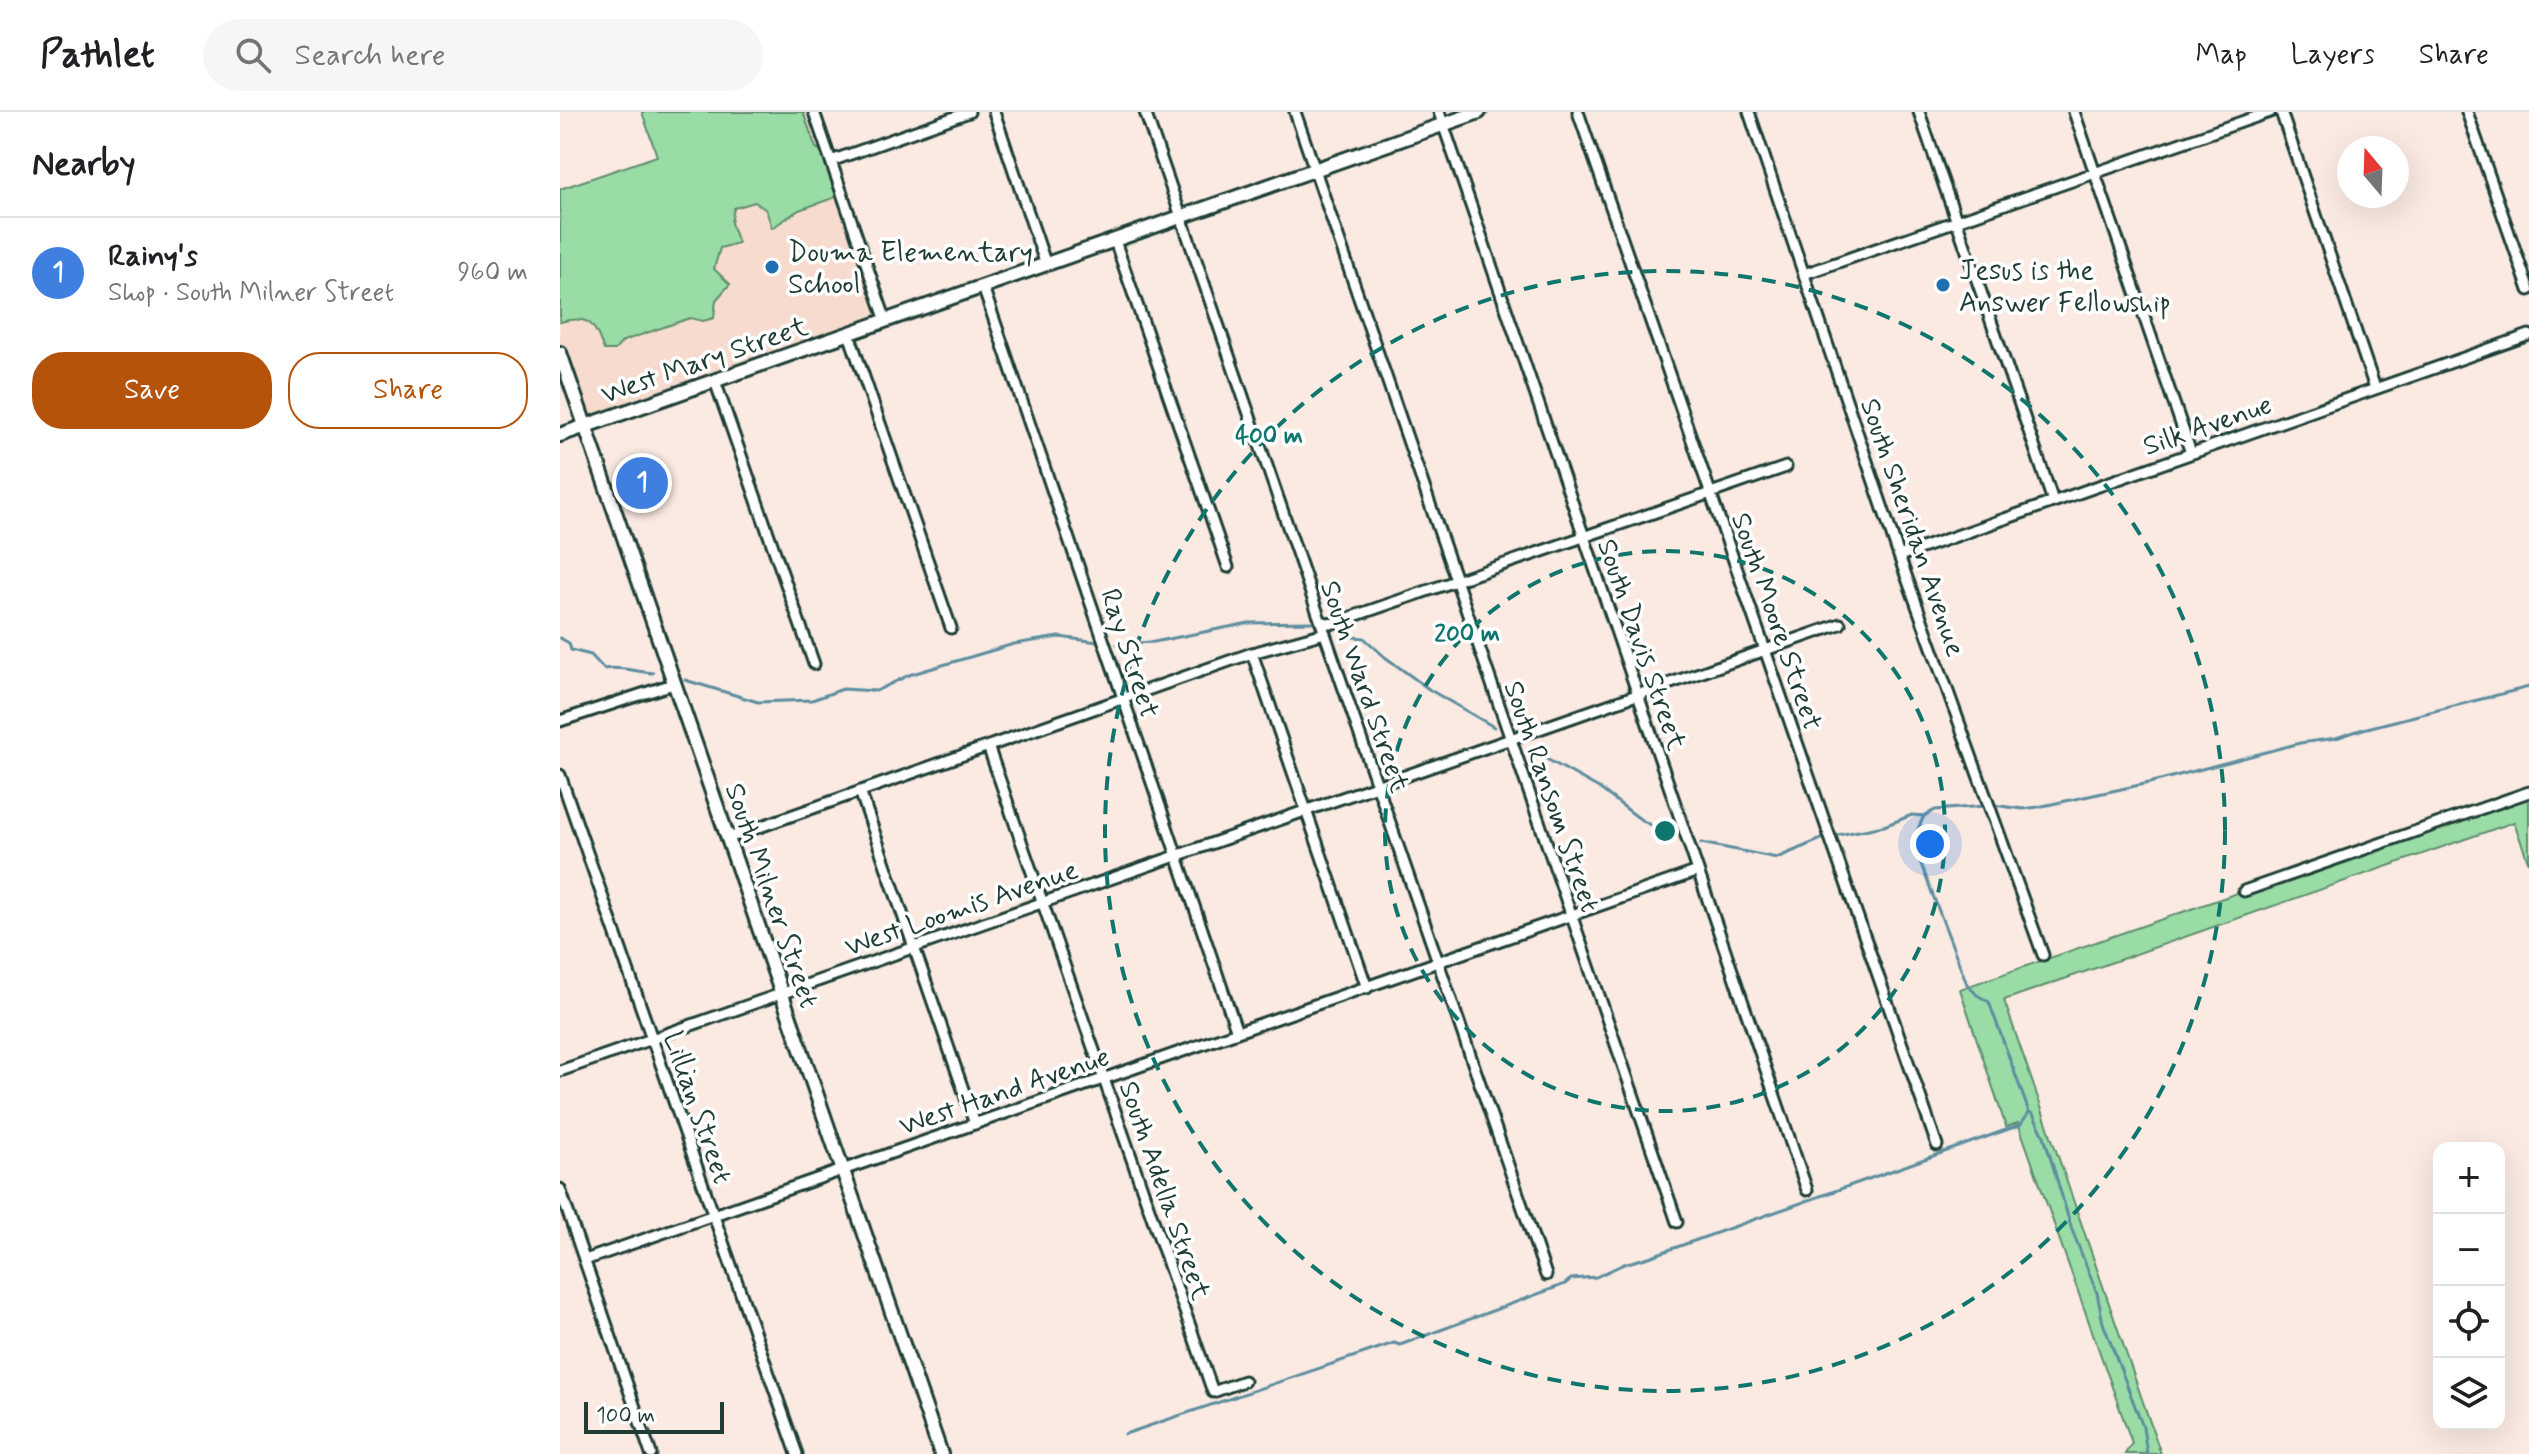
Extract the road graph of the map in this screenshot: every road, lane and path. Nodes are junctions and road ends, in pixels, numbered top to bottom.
1 (814, 112) edge
2 (969, 112) edge
3 (994, 112) edge
4 (1145, 112) edge
5 (1295, 112) edge
6 (1479, 112) edge
7 (1578, 112) edge
8 (1749, 112) edge
9 (1919, 112) edge
10 (2074, 112) edge
11 (2270, 112) edge
12 (2281, 112) edge
13 (2467, 112) edge
14 (1441, 118) edge
15 (831, 161) junction
16 (1315, 169) junction
17 (2095, 173) junction
18 (1181, 216) junction
19 (1956, 221) junction
20 (1115, 241) junction
21 (1046, 265) junction
22 (1804, 274) junction
23 (983, 287) junction
24 (2529, 290) edge
25 (886, 321) junction
26 (849, 334) junction
27 (2529, 335) edge
28 (560, 353) edge
29 (715, 381) junction
30 (2375, 388) junction
31 (586, 426) junction
32 (560, 435) edge
33 (2191, 453) junction
34 (1786, 467) dead end
35 (1710, 493) junction
36 (2053, 501) junction
37 (1584, 537) junction
38 (1899, 556) junction
39 (1228, 567) dead end
40 (1456, 580) junction
41 (1321, 621) junction
42 (1840, 624) dead end
43 (951, 628) dead end
44 (1325, 633) junction
45 (1765, 650) junction
46 (1252, 653) junction
47 (814, 664) dead end
48 (673, 684) junction
49 (1638, 696) junction
50 (1123, 699) junction
51 (560, 721) edge
52 (1510, 738) junction
53 (988, 746) junction
54 (560, 775) edge
55 (1377, 785) junction
56 (860, 791) junction
57 (2529, 792) edge
58 (1306, 811) junction
59 (728, 838) junction
60 (1176, 856) junction
61 (1698, 871) junction
62 (2244, 891) dead end
63 (1043, 902) junction
64 (1571, 915) junction
65 (914, 947) junction
66 (2043, 955) dead end
67 (1438, 962) junction
68 (1367, 988) junction
69 (782, 993) junction
70 (1237, 1032) junction
71 (652, 1039) junction
72 (560, 1071) edge
73 (1104, 1079) junction
74 (975, 1124) junction
75 (1937, 1145) dead end
76 (843, 1170) junction
77 (560, 1189) edge
78 (1807, 1190) dead end
79 (714, 1215) junction
80 (1677, 1222) dead end
81 (585, 1260) junction
82 (1546, 1275) dead end
83 (1244, 1381) dead end
84 (651, 1454) edge
85 (797, 1454) edge
86 (941, 1454) edge

1 - 15 street
2 - 15 street
3 - 21 street
4 - 18 street, South Ward Street
5 - 16 street, South Ransom Street
6 - 14 street, West Mary Street
7 - 35 street, South Moore Street
8 - 22 street, South Sheridan Avenue
9 - 19 street
10 - 17 street
11 - 17 street
12 - 30 street
13 - 24 street
14 - 16 street, West Mary Street
14 - 37 street, South Davis Street
15 - 25 street
16 - 18 street, West Mary Street
16 - 40 street, South Ransom Street
17 - 19 street
17 - 33 street
18 - 20 street, West Mary Street
18 - 41 street, South Ward Street
19 - 22 street
19 - 36 street
20 - 21 street, West Mary Street
20 - 39 street
21 - 23 street, West Mary Street
22 - 38 street, South Sheridan Avenue
23 - 25 street, West Mary Street
23 - 50 street, Ray Street
25 - 26 street, West Mary Street
26 - 29 street, West Mary Street
26 - 43 street
27 - 30 street, Silk Avenue
28 - 31 street, South Milner Street
29 - 31 street, West Mary Street
29 - 47 street
30 - 33 street, Silk Avenue
31 - 32 street, West Mary Street
31 - 48 street, South Milner Street
33 - 36 street, Silk Avenue
34 - 35 street
35 - 37 street
35 - 45 street, South Moore Street
36 - 38 street, Silk Avenue
37 - 40 street
37 - 49 street, South Davis Street
38 - 66 street, South Sheridan Avenue
40 - 41 street
40 - 52 street, South Ransom Street
41 - 44 street, South Ward Street
42 - 45 street, West Loomis Avenue
44 - 46 street
44 - 55 street, South Ward Street
45 - 49 street, West Loomis Avenue
45 - 75 street, South Moore Street
46 - 50 street
46 - 58 street
48 - 51 street
48 - 59 street, South Milner Street
49 - 52 street, West Loomis Avenue
49 - 61 street, South Davis Street
50 - 53 street
50 - 60 street, Ray Street
52 - 55 street, West Loomis Avenue
52 - 64 street, South Ransom Street
53 - 56 street
53 - 63 street, South Adella Street
54 - 71 street, Lillian Street
55 - 58 street, West Loomis Avenue
55 - 67 street, South Ward Street
56 - 59 street
56 - 65 street
57 - 62 street
58 - 60 street, West Loomis Avenue
58 - 68 street
59 - 69 street, South Milner Street
60 - 63 street, West Loomis Avenue
60 - 70 street, Ray Street
61 - 64 street, West Hand Avenue
61 - 78 street, South Davis Street
63 - 65 street, West Loomis Avenue
63 - 73 street, South Adella Street
64 - 67 street, West Hand Avenue
64 - 80 street, South Ransom Street
65 - 69 street, West Loomis Avenue
65 - 74 street
67 - 68 street, West Hand Avenue
67 - 82 street, South Ward Street
68 - 70 street, West Hand Avenue
69 - 71 street, West Loomis Avenue
69 - 76 street, South Milner Street
70 - 73 street, West Hand Avenue
71 - 72 street, West Loomis Avenue
71 - 79 street, Lillian Street
73 - 74 street, West Hand Avenue
73 - 83 street, South Adella Street
74 - 76 street, West Hand Avenue
76 - 79 street, West Hand Avenue
76 - 86 street, South Milner Street
77 - 81 street
79 - 81 street, West Hand Avenue
79 - 85 street, Lillian Street
81 - 84 street

